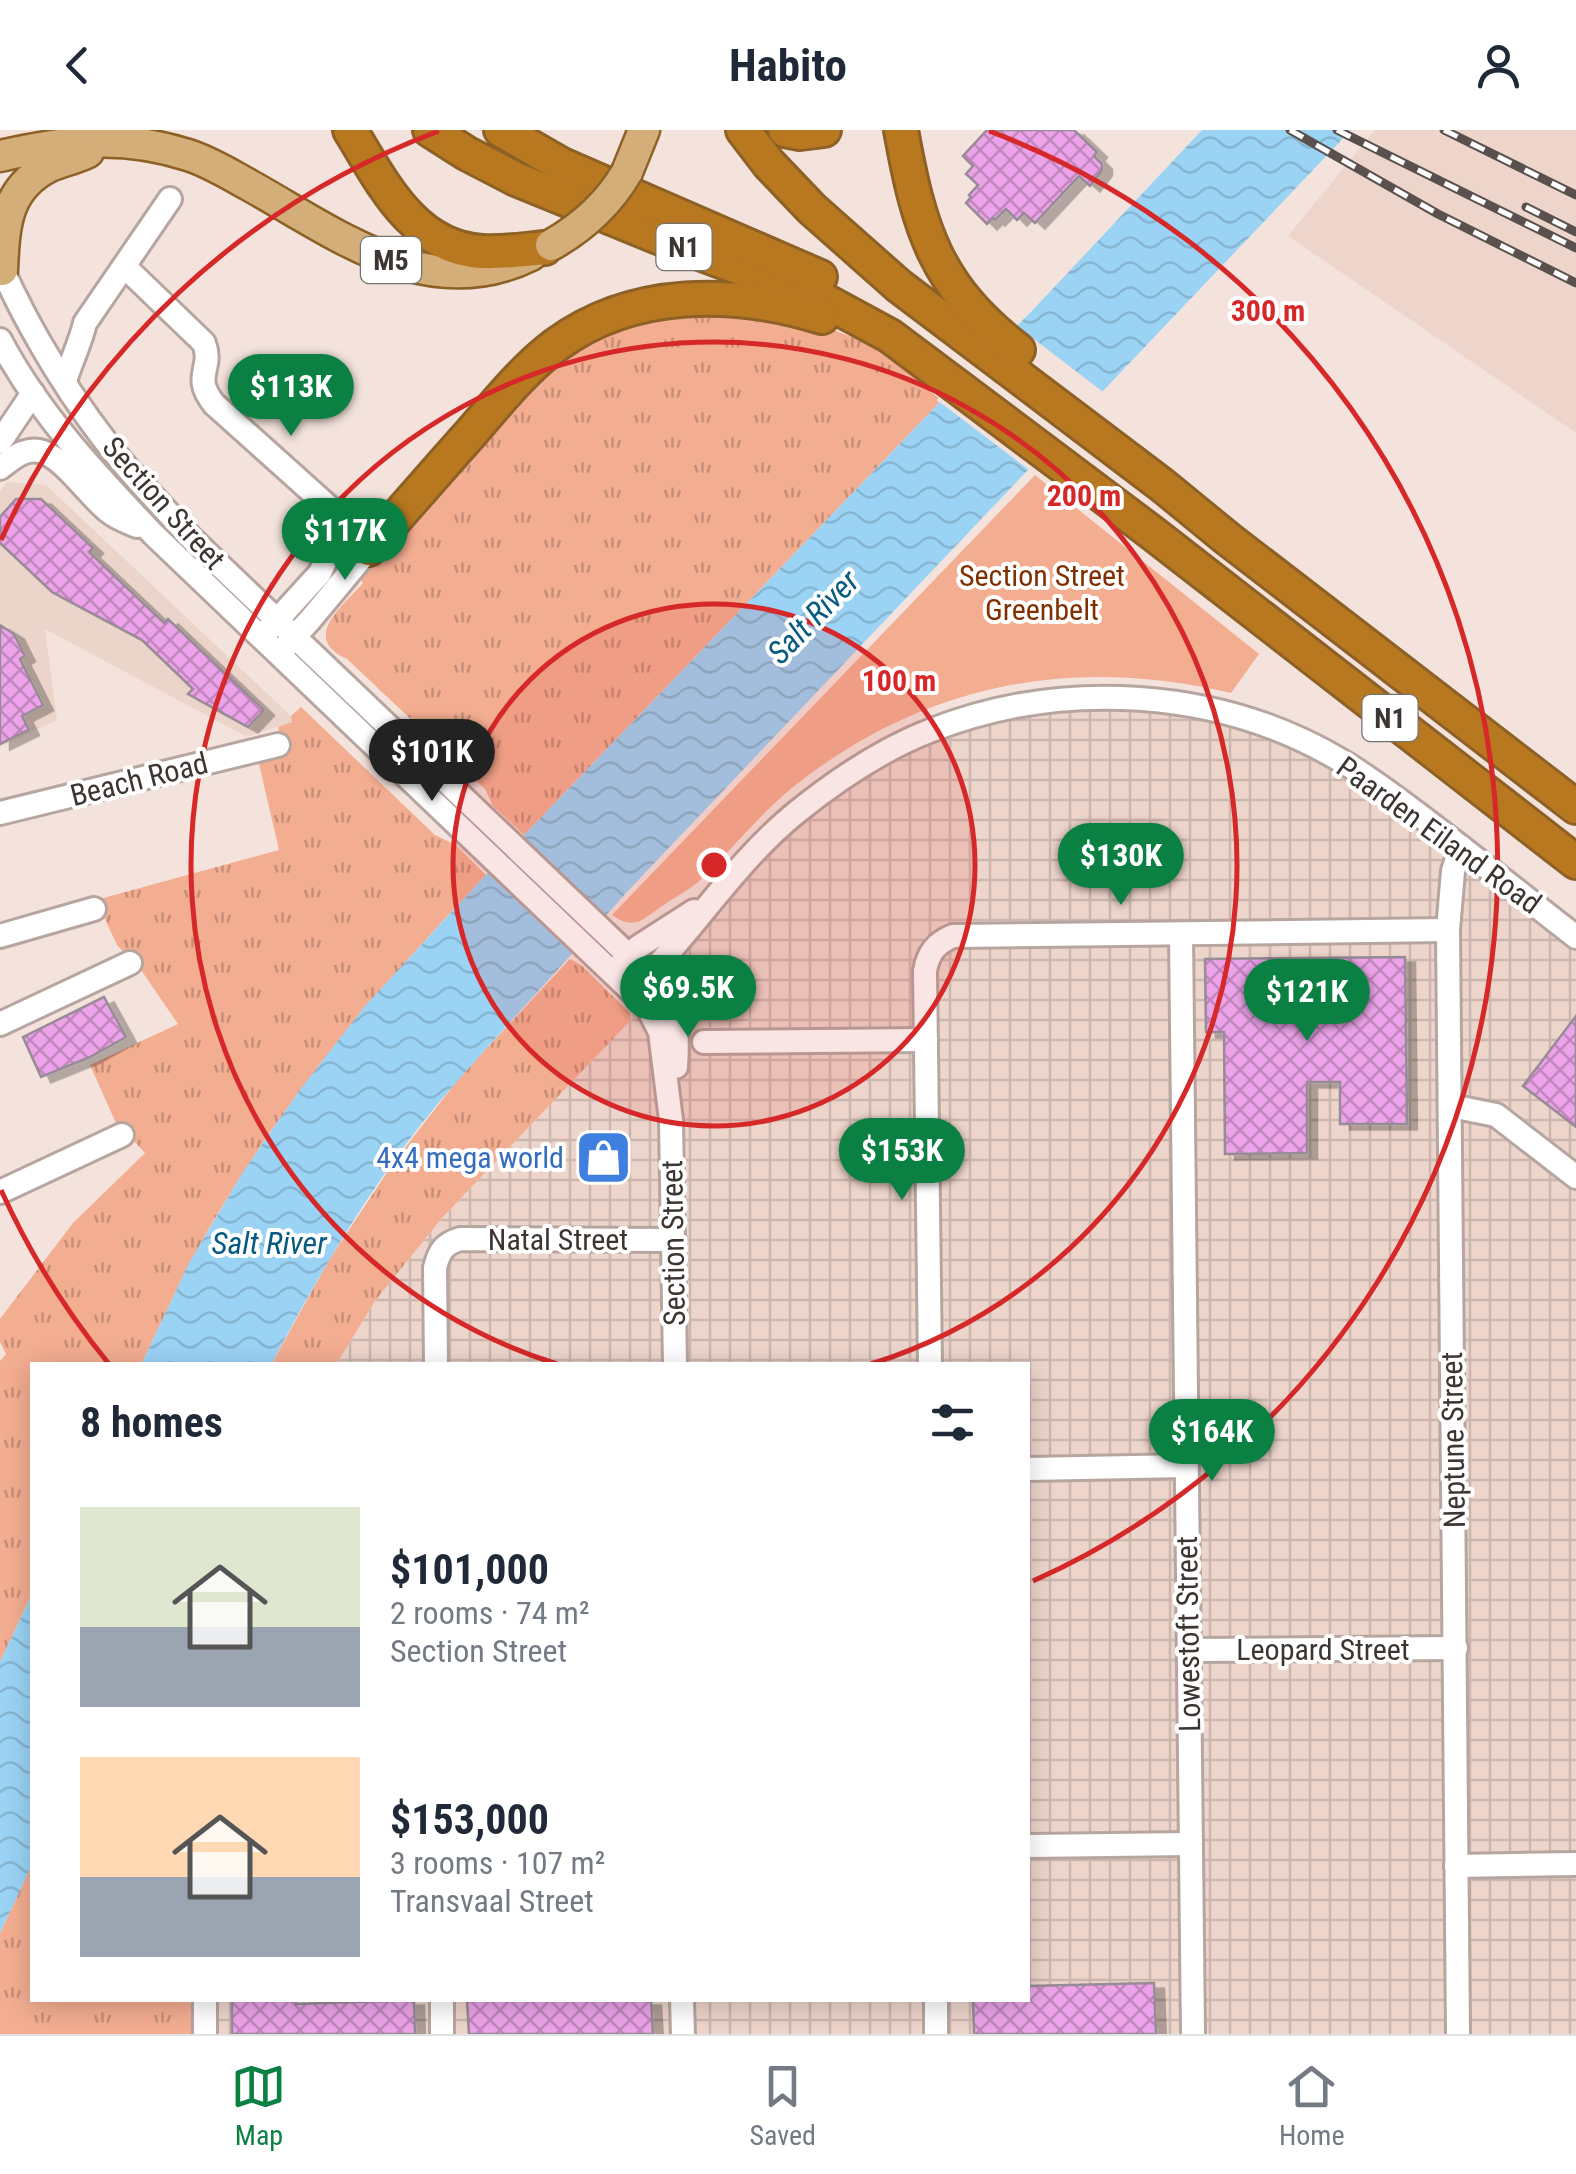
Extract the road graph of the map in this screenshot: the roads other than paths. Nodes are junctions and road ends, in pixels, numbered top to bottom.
1 (350, 130) edge
2 (430, 130) edge
3 (501, 130) edge
4 (644, 130) edge
5 (743, 130) edge
6 (785, 130) edge
7 (824, 130) edge
8 (902, 130) edge
9 (109, 142) junction
10 (0, 156) edge
11 (170, 200) dead end
12 (548, 246) junction
13 (125, 266) junction
14 (1, 267) edge
15 (85, 323) junction
16 (32, 329) junction
17 (0, 340) edge
18 (966, 361) junction
19 (65, 381) junction
20 (33, 394) junction
21 (1079, 439) junction
22 (0, 442) edge
23 (0, 468) edge
24 (331, 509) junction
25 (153, 534) junction
26 (369, 548) junction
27 (277, 638) junction
28 (278, 745) dead end
29 (1576, 807) edge
30 (0, 813) edge
31 (1461, 847) junction
32 (1576, 862) edge
33 (710, 902) junction
34 (94, 909) dead end
35 (1448, 930) junction
36 (1180, 934) junction
37 (591, 935) junction
38 (0, 936) edge
39 (1576, 937) edge
40 (130, 963) dead end
41 (620, 964) junction
42 (641, 983) junction
43 (0, 1024) edge
44 (926, 1040) junction
45 (704, 1042) dead end
46 (1451, 1106) junction
47 (122, 1135) dead end
48 (1576, 1177) edge
49 (0, 1192) edge
50 (674, 1240) junction
51 (436, 1362) edge
52 (675, 1362) edge
53 (930, 1362) edge
54 (1186, 1466) junction
55 (1030, 1469) edge
56 (1456, 1648) junction
57 (1189, 1650) junction
58 (1190, 1844) junction
59 (1030, 1846) edge
60 (1576, 1864) edge
61 (1456, 1866) junction
62 (205, 2002) edge
63 (442, 2002) edge
64 (682, 2002) edge
65 (936, 2002) edge
66 (205, 2034) edge
67 (442, 2034) edge
68 (683, 2034) edge
69 (936, 2034) edge
70 (1192, 2034) edge
71 (1458, 2034) edge

1 - 12 highway
2 - 18 highway, N1
3 - 18 highway
4 - 12 main road, M5, bridge
5 - 18 highway, N1
6 - 7 highway
8 - 18 highway
9 - 10 main road, M5
9 - 12 main road, M5
9 - 14 main road
11 - 13 street
13 - 15 street
13 - 24 street
14 - 16 street, Section Street
15 - 16 street
15 - 19 street
16 - 19 street, Section Street
17 - 20 street, Section Street
18 - 21 highway, N1
18 - 21 highway, N1
18 - 26 highway
19 - 27 street, Section Street
20 - 22 street
20 - 25 street, Section Street
21 - 29 highway, N1
21 - 32 highway, N1
23 - 25 street
24 - 26 street
24 - 27 street
25 - 27 street, Section Street
26 - 27 street
27 - 37 street, Section Street
27 - 37 street, Section Street
28 - 30 street, Beach Road
31 - 33 street, Paarden Eiland Road
31 - 35 street, Neptune Street
31 - 39 street, Paarden Eiland Road
33 - 41 street, Paarden Eiland Road
33 - 42 street, Paarden Eiland Road
34 - 38 street
35 - 36 street
35 - 46 street, Neptune Street
36 - 44 street
36 - 54 street, Lowestoft Street
37 - 41 street, Section Street
40 - 43 street
41 - 42 street, Section Street
42 - 50 street, Section Street
44 - 45 street
44 - 53 street
46 - 48 street
46 - 56 street, Neptune Street
47 - 49 street
50 - 51 street, Natal Street
50 - 52 street, Section Street
54 - 55 street
54 - 57 street, Lowestoft Street
56 - 57 street, Leopard Street
56 - 61 street, Neptune Street
57 - 58 street, Lowestoft Street
58 - 59 street
58 - 70 street, Lowestoft Street
60 - 61 street
61 - 71 street, Neptune Street
62 - 66 street
63 - 67 street
64 - 68 street
65 - 69 street

